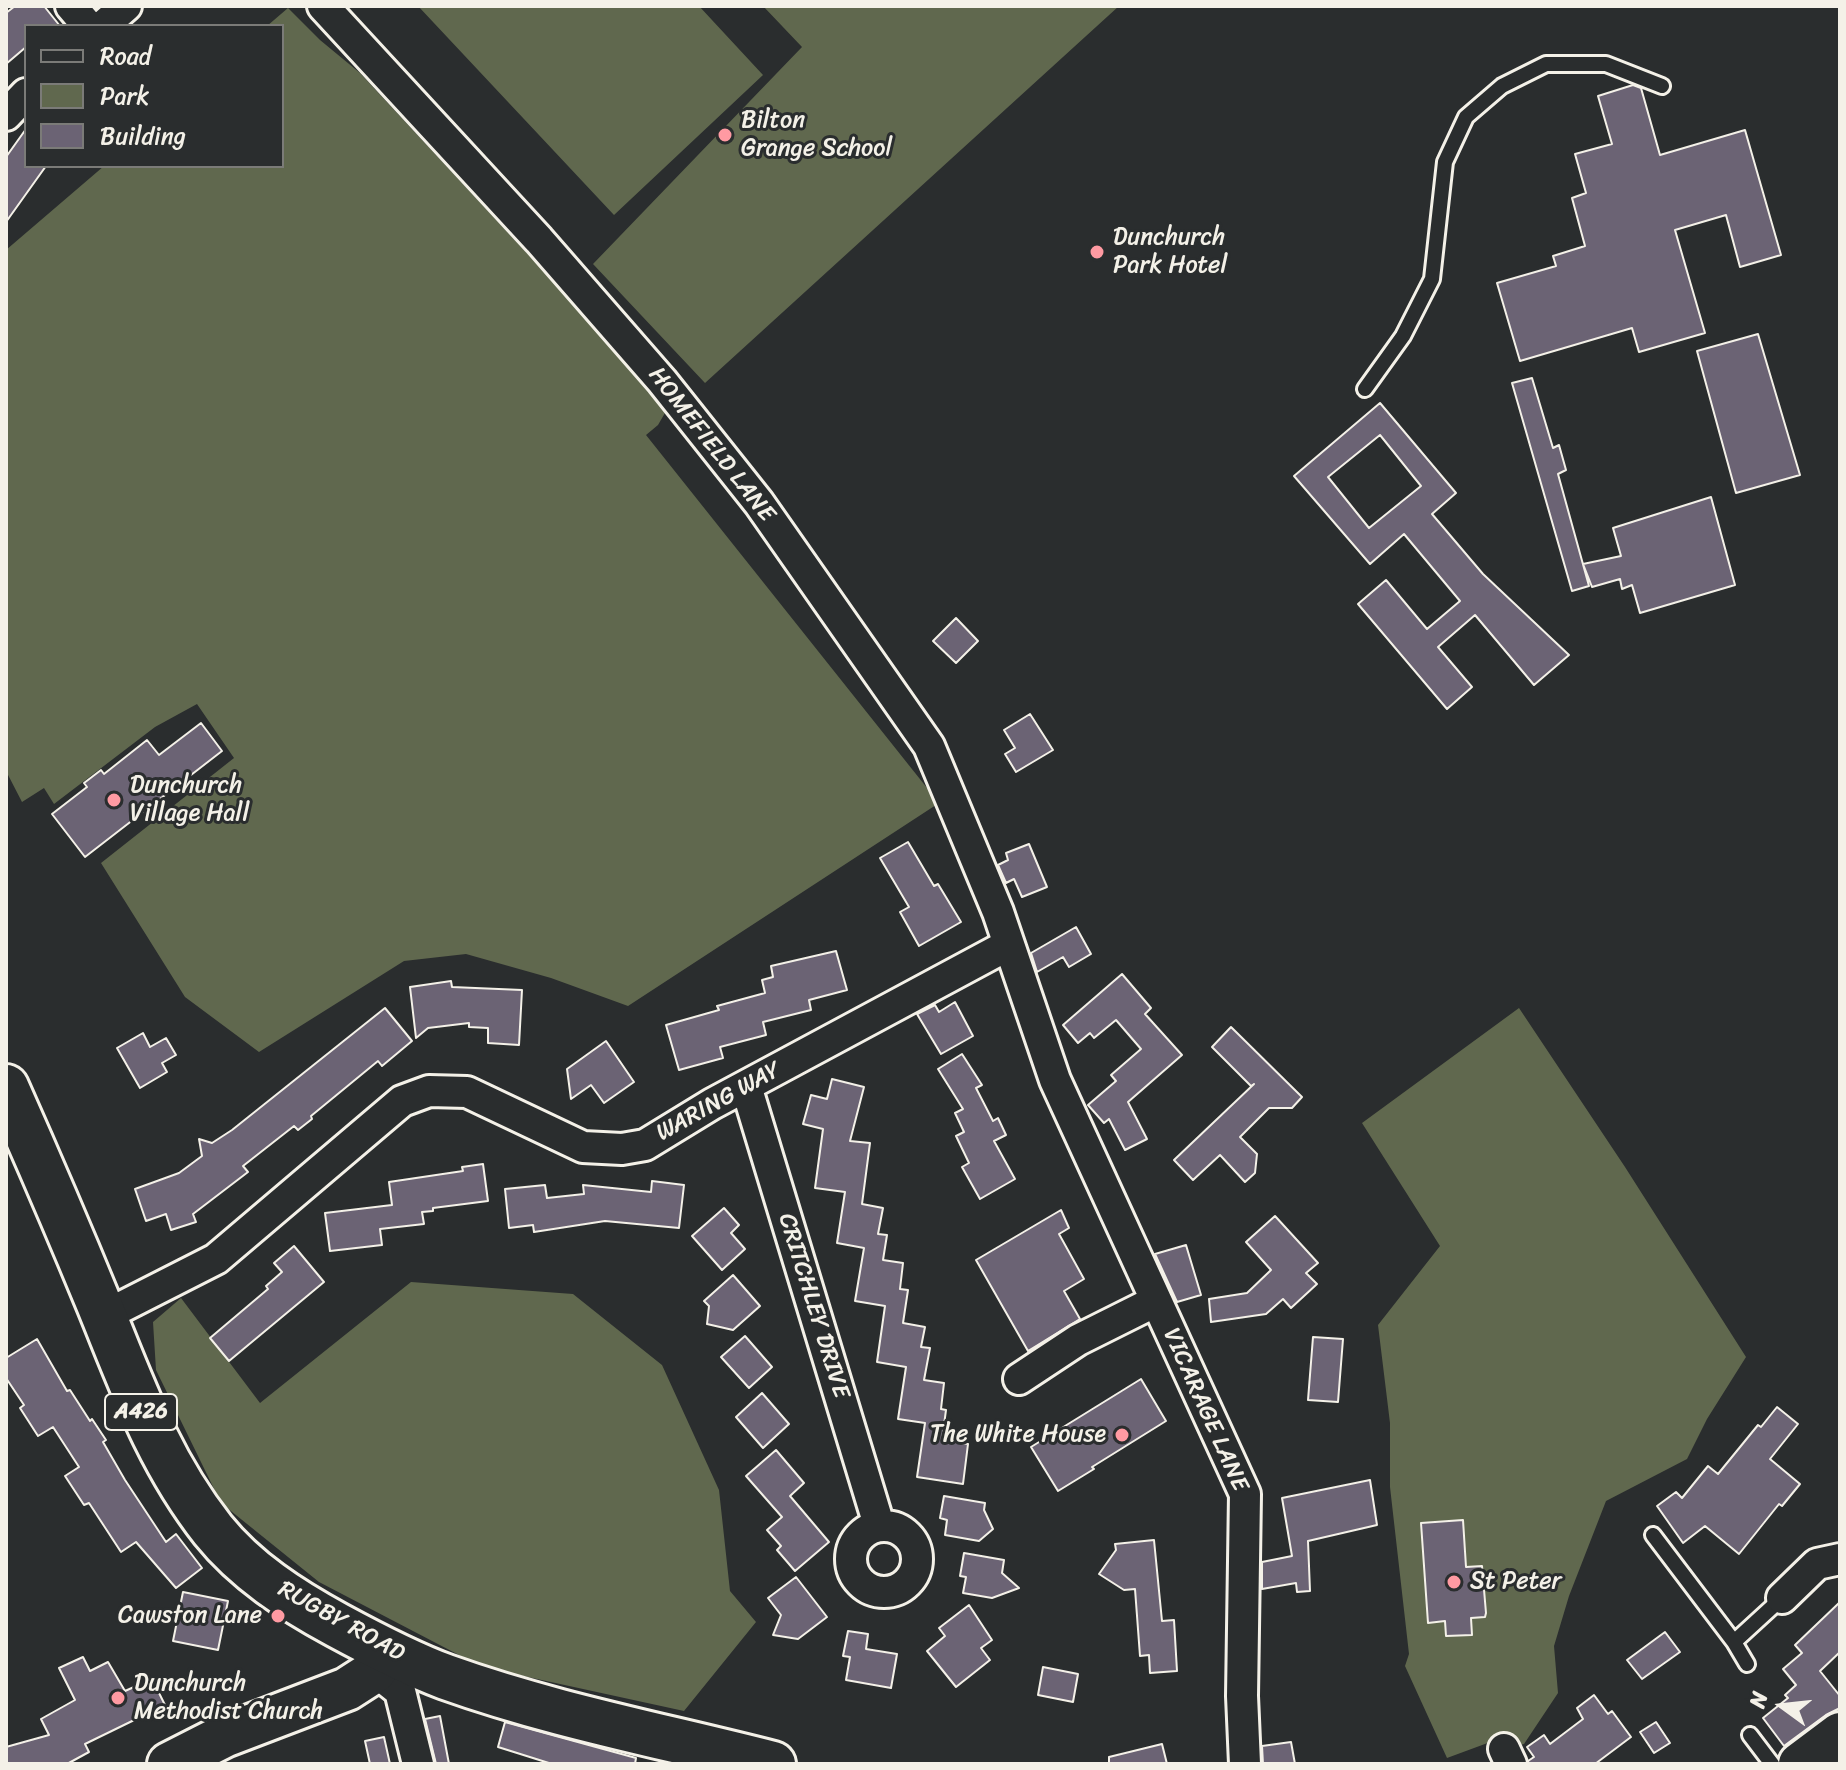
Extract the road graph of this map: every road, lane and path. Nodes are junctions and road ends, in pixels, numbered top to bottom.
1 (71, 6) edge
2 (126, 6) edge
3 (323, 6) edge
4 (86, 24) edge
5 (105, 24) edge
6 (1662, 86) dead end
7 (24, 96) edge
8 (6, 115) edge
9 (1365, 389) dead end
10 (1008, 945) junction
11 (1055, 1080) joint
12 (746, 1086) junction
13 (6, 1087) edge
14 (1156, 1301) junction
15 (104, 1316) junction
16 (1019, 1379) dead end
17 (879, 1525) dead end
18 (1653, 1535) dead end
19 (1840, 1559) edge
20 (1782, 1598) joint
21 (1734, 1642) junction
22 (380, 1661) junction
23 (1747, 1664) dead end
24 (1840, 1734) edge
25 (1750, 1735) dead end
26 (692, 1754) edge
27 (169, 1764) edge
28 (418, 1764) edge
29 (773, 1764) edge
30 (1245, 1764) edge
31 (1772, 1764) edge
32 (1800, 1764) edge

1 - 4 street
2 - 5 street
3 - 10 street, HOMEFIELD LANE
6 - 9 lane
7 - 8 street
10 - 11 street, HOMEFIELD LANE
10 - 12 street, WARING WAY
11 - 14 street, VICARAGE LANE
12 - 15 street, WARING WAY
12 - 17 street, CRITCHLEY DRIVE
13 - 15 main road, RUGBY ROAD / A426
14 - 16 street
14 - 30 street, VICARAGE LANE
15 - 22 main road, RUGBY ROAD / A426
18 - 21 lane
19 - 20 street
20 - 21 lane
21 - 23 lane
22 - 26 main road, RUGBY ROAD / A426
22 - 27 street
22 - 28 street
24 - 32 street
25 - 31 lane
26 - 29 main road, RUGBY ROAD / A426

